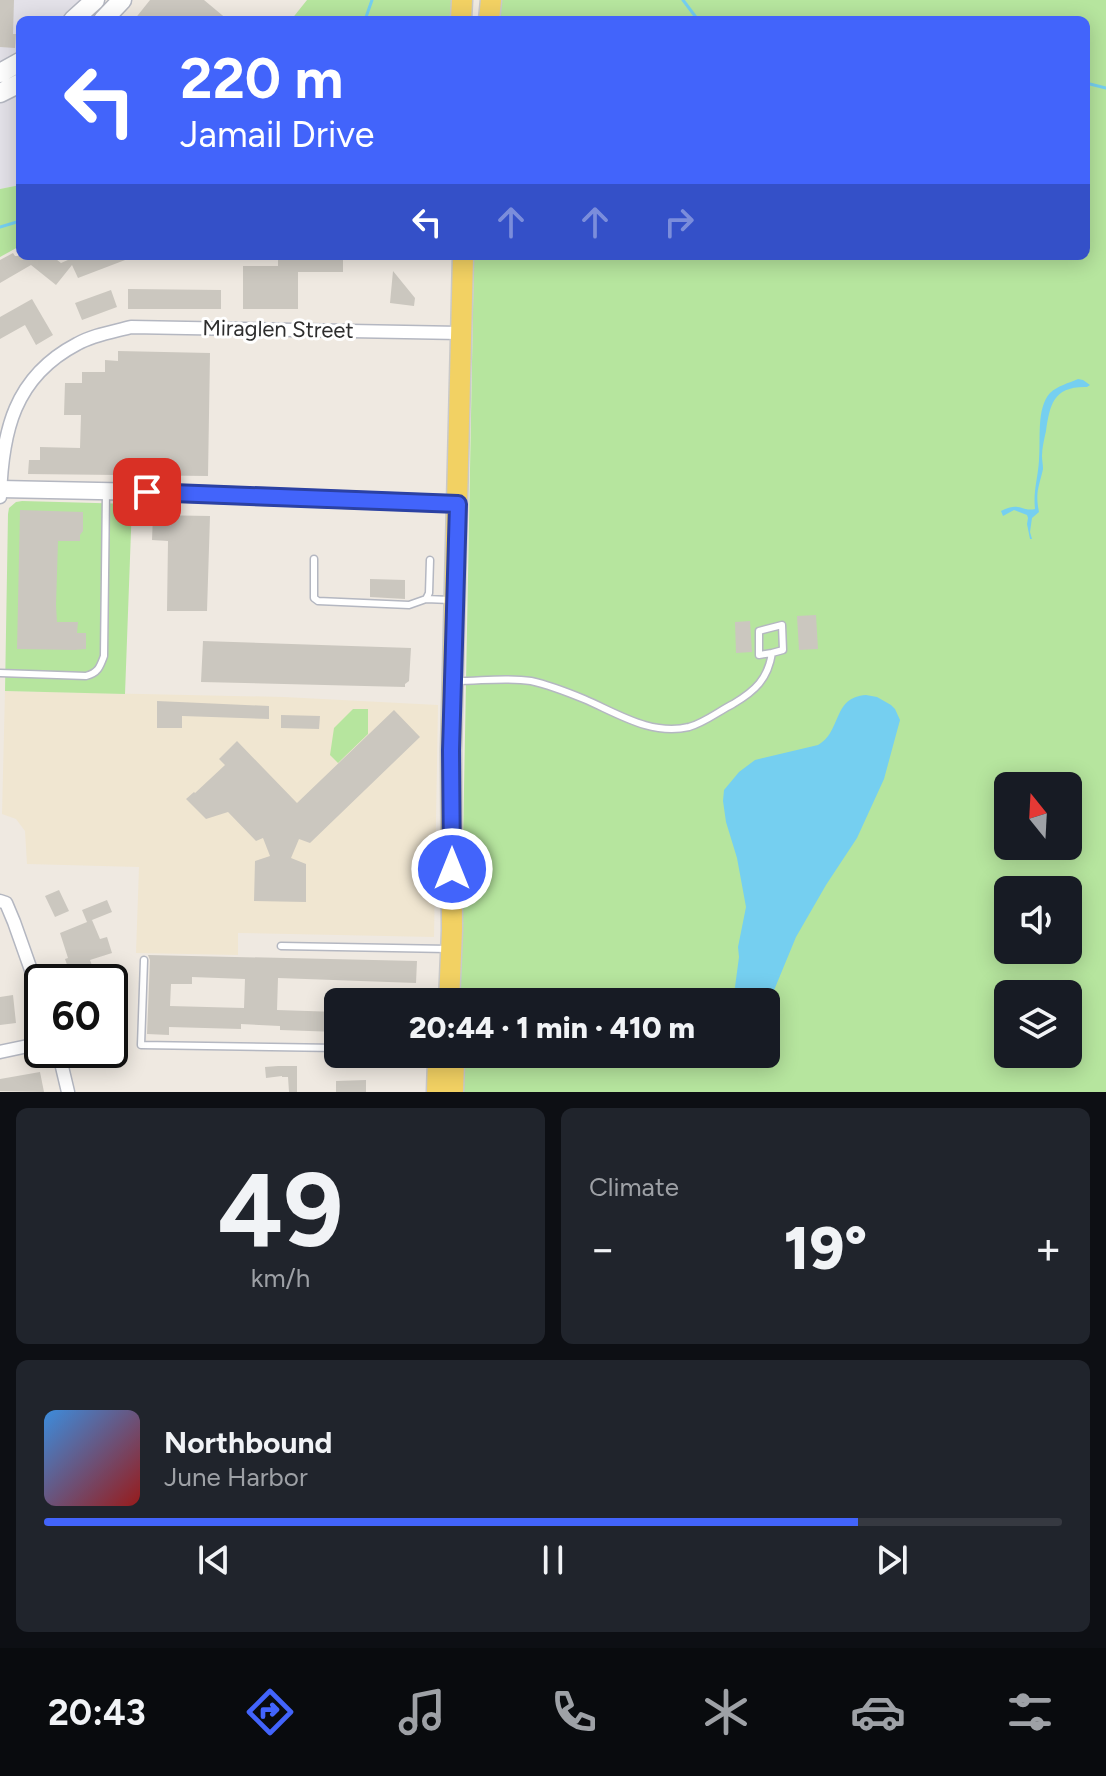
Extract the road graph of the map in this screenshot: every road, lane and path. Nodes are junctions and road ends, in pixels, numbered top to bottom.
1 (94, 0) edge
2 (111, 11) edge
3 (77, 16) edge
4 (463, 260) edge
5 (460, 333) junction
6 (0, 489) edge
7 (106, 492) junction
8 (0, 497) edge
9 (458, 504) junction
10 (314, 559) dead end
11 (430, 560) dead end
12 (426, 599) junction
13 (455, 600) junction
14 (772, 653) junction
15 (0, 673) edge
16 (453, 681) junction
17 (0, 901) edge
18 (281, 946) dead end
19 (451, 949) junction
20 (144, 960) dead end
21 (29, 964) edge
22 (450, 988) edge
23 (24, 1047) edge
24 (324, 1048) edge
25 (0, 1052) edge
26 (62, 1068) edge
27 (68, 1092) edge

1 - 2 main road
1 - 3 main road
4 - 5 main road
5 - 6 street, Miraglen Street
5 - 9 main road
6 - 7 street
6 - 8 street, Miraglen Street
7 - 9 street
7 - 15 lane
9 - 13 main road
10 - 12 lane
11 - 12 lane
12 - 13 lane
13 - 16 main road
14 - 14 lane
14 - 16 lane
16 - 19 main road
17 - 21 street
18 - 19 lane
19 - 22 main road
20 - 24 lane
23 - 25 street
26 - 27 street

